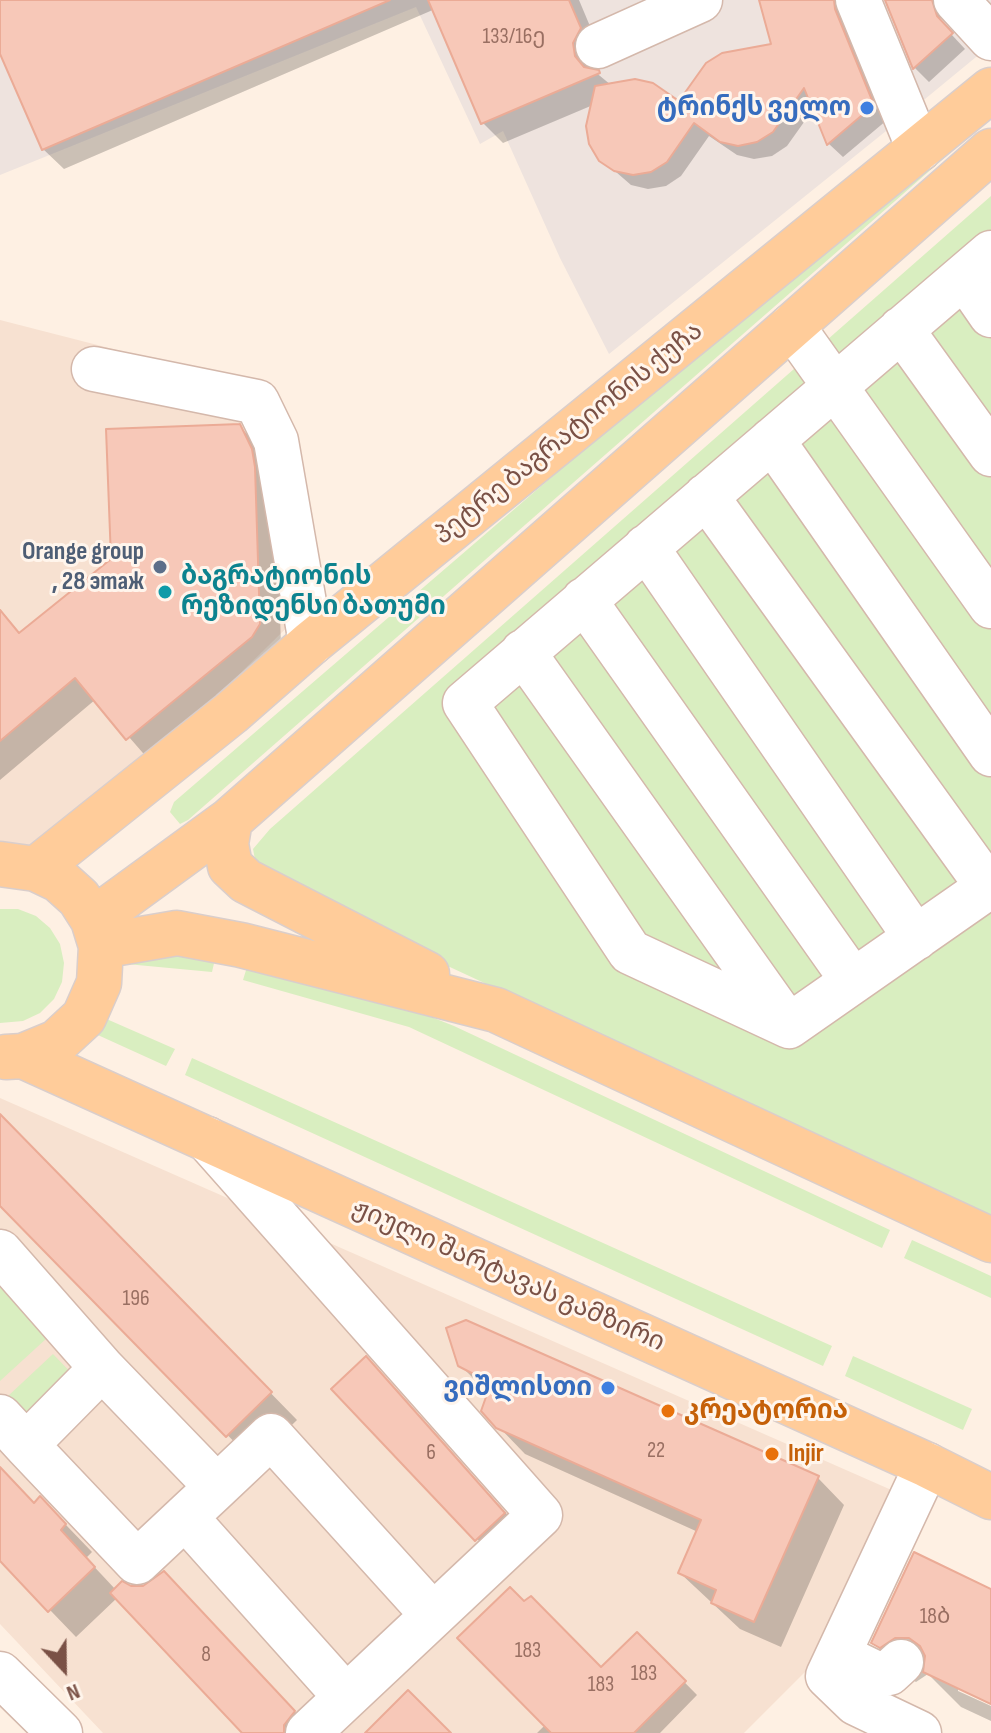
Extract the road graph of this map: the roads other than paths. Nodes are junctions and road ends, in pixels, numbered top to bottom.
1 (700, 0) edge
2 (858, 0) edge
3 (956, 0) edge
4 (991, 38) edge
5 (598, 46) dead end
6 (991, 90) edge
7 (919, 149) junction
8 (991, 151) edge
9 (977, 264) edge
10 (991, 315) edge
11 (792, 326) junction
12 (901, 329) junction
13 (94, 369) dead end
14 (835, 386) junction
15 (772, 440) junction
16 (991, 454) edge
17 (706, 496) junction
18 (646, 547) junction
19 (584, 600) junction
20 (991, 606) edge
21 (311, 643) junction
22 (523, 652) junction
23 (991, 754) edge
24 (230, 820) junction
25 (18, 866) edge
26 (990, 886) edge
27 (97, 933) junction
28 (916, 938) junction
29 (853, 981) junction
30 (496, 1010) junction
31 (789, 1026) junction
32 (11, 1057) edge
33 (207, 1139) junction
34 (991, 1240) edge
35 (0, 1252) edge
36 (102, 1368) junction
37 (13, 1431) edge
38 (927, 1465) junction
39 (217, 1487) junction
40 (991, 1497) edge
41 (185, 1517) junction
42 (433, 1615) junction
43 (838, 1655) junction
44 (901, 1662) dead end
45 (0, 1674) edge
46 (346, 1697) junction
47 (60, 1733) edge
48 (308, 1733) edge
49 (919, 1733) edge

1 - 5 street
2 - 7 street
3 - 4 street
6 - 7 main road, პეტრე ბაგრატიონის ქუჩა
7 - 21 main road, პეტრე ბაგრატიონის ქუჩა
8 - 11 main road
9 - 10 street
9 - 12 street
11 - 14 street
11 - 24 main road
12 - 14 street
12 - 16 street
13 - 21 street
14 - 15 street
14 - 20 street
15 - 17 street
15 - 23 street
17 - 18 street
17 - 26 street
18 - 19 street
18 - 28 street
19 - 22 street
19 - 29 street
21 - 25 main road, პეტრე ბაგრატიონის ქუჩა
22 - 31 street
22 - 31 street
24 - 27 main road
24 - 30 main road
25 - 27 main road
26 - 28 street
27 - 30 main road
27 - 32 main road
28 - 29 street
29 - 31 street
30 - 34 main road
32 - 33 main road, ჟიული შარტავას გამზირი
33 - 38 main road, ჟიული შარტავას გამზირი
33 - 42 street
35 - 36 street
36 - 37 street
36 - 39 street
37 - 41 street
38 - 40 main road, ჟიული შარტავას გამზირი
38 - 43 street
39 - 41 street
39 - 42 street
41 - 46 street
42 - 46 street
43 - 44 street
43 - 49 street
45 - 47 street
46 - 48 street

